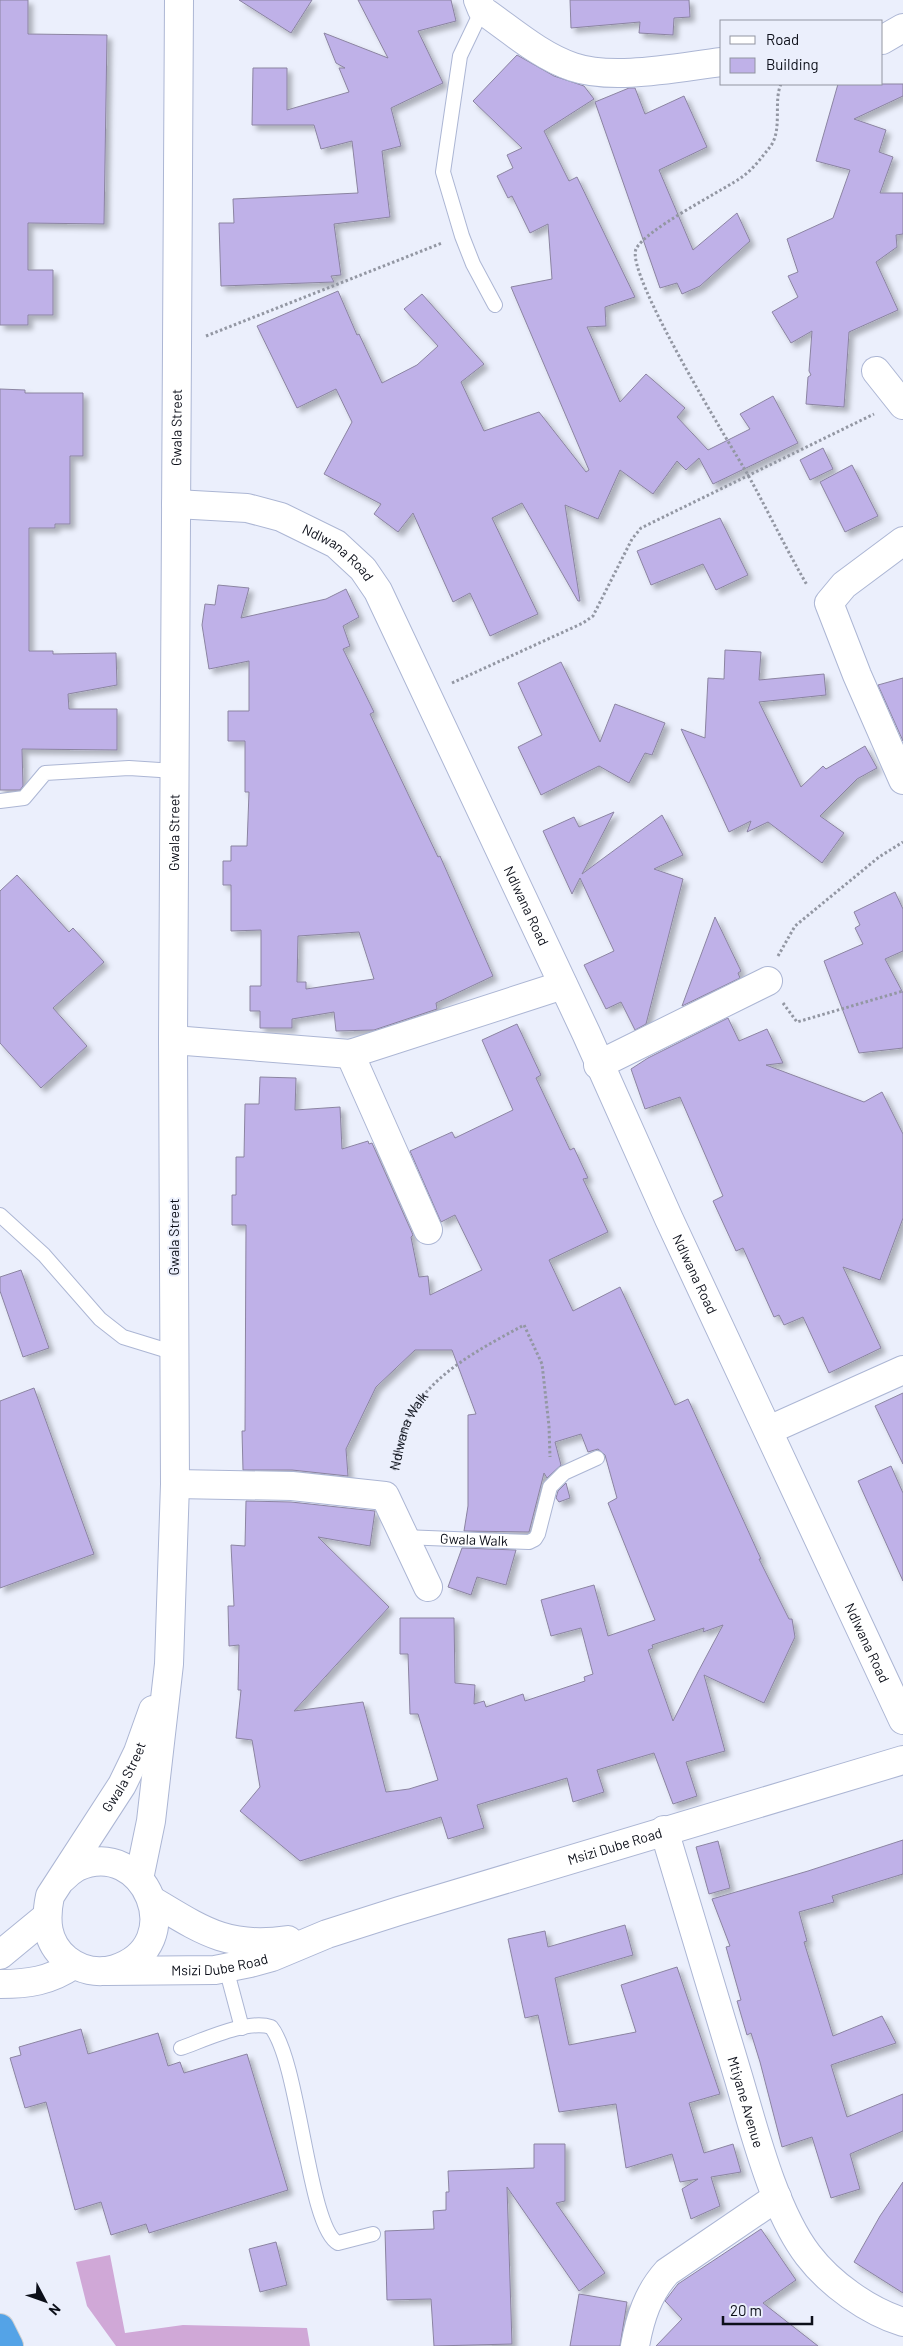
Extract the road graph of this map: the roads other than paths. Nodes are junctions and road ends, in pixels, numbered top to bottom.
1 (179, 0) edge
2 (480, 5) edge
3 (903, 28) edge
4 (883, 39) edge
5 (720, 62) edge
6 (495, 305) dead end
7 (876, 371) dead end
8 (901, 403) edge
9 (176, 504) junction
10 (903, 541) edge
11 (175, 771) junction
12 (903, 780) edge
13 (0, 801) edge
14 (768, 981) road end
15 (562, 985) junction
16 (173, 1040) junction
17 (350, 1054) junction
18 (598, 1065) junction
19 (0, 1215) edge
20 (428, 1230) dead end
21 (175, 1353) junction
22 (903, 1370) edge
23 (769, 1430) junction
24 (597, 1458) dead end
25 (175, 1484) junction
26 (404, 1537) junction
27 (428, 1587) dead end
28 (169, 1664) junction
29 (903, 1720) edge
30 (903, 1760) edge
31 (664, 1830) junction
32 (62, 1878) junction
33 (146, 1890) junction
34 (46, 1917) junction
35 (327, 1934) junction
36 (0, 1955) edge
37 (73, 1965) junction
38 (226, 1968) junction
39 (106, 1972) junction
40 (0, 1984) edge
41 (242, 2028) junction
42 (181, 2048) dead end
43 (777, 2197) junction
44 (373, 2234) dead end
45 (903, 2322) edge
46 (0, 2328) edge
47 (9, 2346) edge
48 (634, 2346) edge

1 - 9 street, Gwala Street
2 - 5 street
2 - 6 lane
3 - 4 street
7 - 8 street
9 - 11 street, Gwala Street
9 - 15 street, Ndlwana Road
10 - 12 street
11 - 13 lane
11 - 16 street, Gwala Street
14 - 18 street
15 - 17 street
15 - 18 street, Ndlwana Road
16 - 17 street
16 - 21 street, Gwala Street
17 - 20 street
18 - 23 street, Ndlwana Road
19 - 21 lane
21 - 25 street, Gwala Street
22 - 23 street
23 - 29 street, Ndlwana Road
24 - 26 lane, Gwala Walk
25 - 26 street
25 - 28 street, Gwala Street
26 - 27 street
28 - 32 street, Gwala Street
28 - 33 street, Gwala Street
30 - 31 street, Msizi Dube Road
31 - 35 street, Msizi Dube Road
31 - 43 street, Mtiyane Avenue
32 - 33 street
32 - 34 street
33 - 35 street, Msizi Dube Road
33 - 39 street
34 - 36 street
34 - 37 street
35 - 38 street, Msizi Dube Road
37 - 39 street
37 - 40 street
38 - 39 street, Msizi Dube Road
38 - 41 lane
41 - 42 lane
41 - 44 lane
43 - 45 street, Mtiyane Avenue
43 - 48 street
46 - 47 highway

